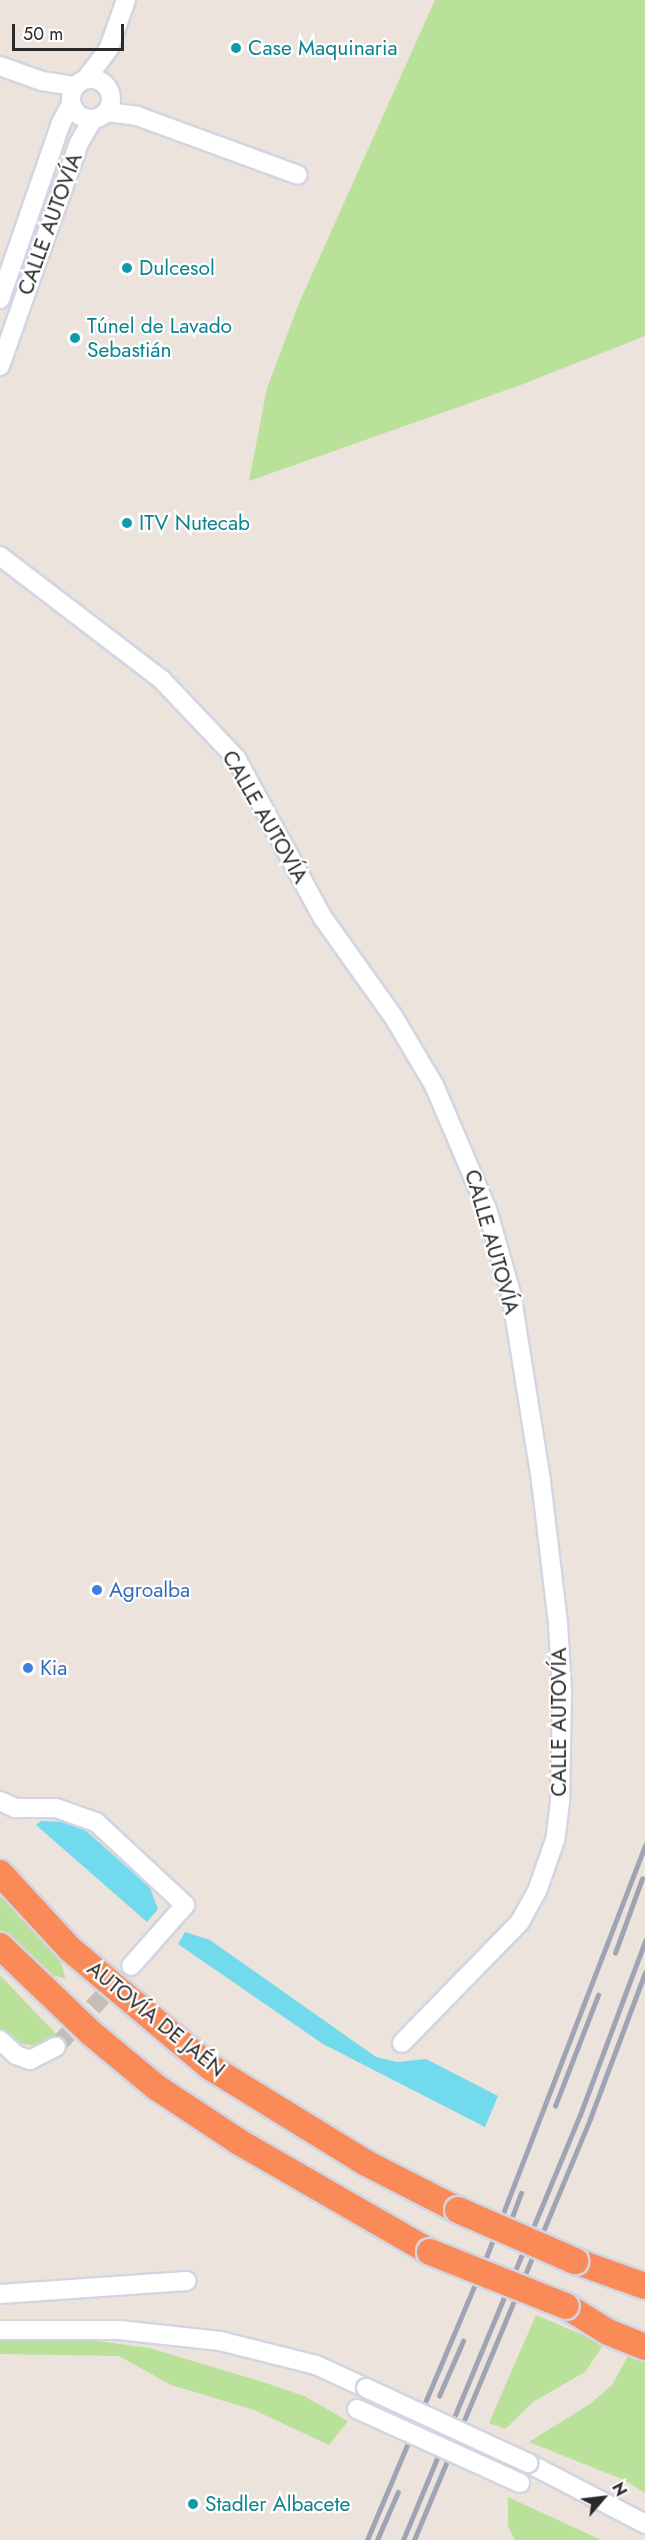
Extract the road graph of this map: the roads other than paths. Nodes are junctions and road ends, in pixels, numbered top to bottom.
1 (126, 0) edge
2 (109, 48) junction
3 (0, 66) edge
4 (109, 91) junction
5 (76, 92) junction
6 (99, 115) junction
7 (136, 116) junction
8 (298, 175) dead end
9 (0, 299) edge
10 (0, 366) edge
11 (0, 556) edge
12 (0, 1800) edge
13 (0, 1873) edge
14 (0, 1946) edge
15 (131, 1966) tunnel mouth
16 (0, 2040) edge
17 (402, 2043) dead end
18 (56, 2047) tunnel mouth
19 (575, 2261) junction
20 (645, 2272) edge
21 (187, 2281) dead end
22 (645, 2286) edge
23 (0, 2295) edge
24 (566, 2306) junction
25 (0, 2330) edge
26 (645, 2331) edge
27 (645, 2347) edge
28 (357, 2409) dead end
29 (520, 2483) dead end
30 (645, 2524) edge

1 - 2 street, CALLE AUTOVÍA
2 - 4 street, CALLE AUTOVÍA
2 - 5 street, CALLE AUTOVÍA
3 - 5 street
4 - 5 street
4 - 6 street, CALLE AUTOVÍA
4 - 7 street
5 - 6 street
5 - 9 street, CALLE AUTOVÍA
6 - 7 street
6 - 10 street, CALLE AUTOVÍA
7 - 8 street
11 - 17 street, CALLE AUTOVÍA
12 - 15 street
13 - 19 highway, AUTOVÍA DE JAÉN, bridge
14 - 24 highway, bridge
16 - 18 street
19 - 20 highway
19 - 22 highway, AUTOVÍA DE JAÉN
21 - 23 street
24 - 26 highway
24 - 27 highway
25 - 30 street, bridge
28 - 29 street, bridge

